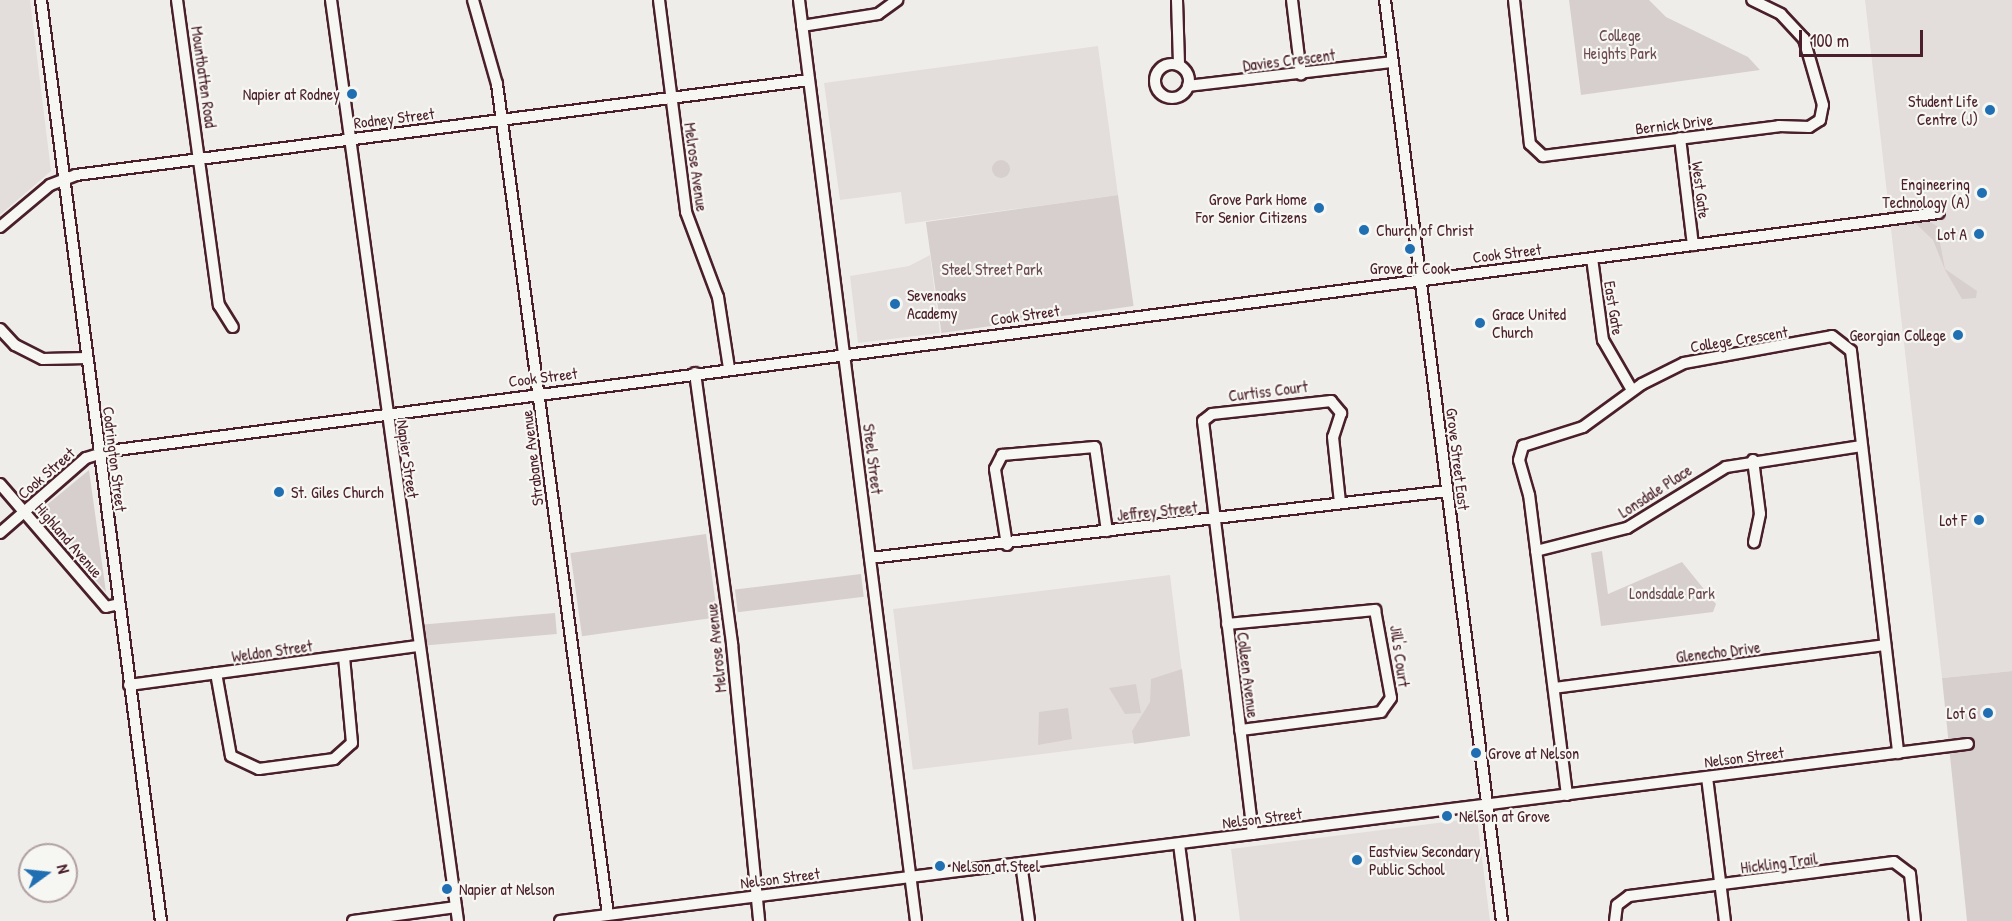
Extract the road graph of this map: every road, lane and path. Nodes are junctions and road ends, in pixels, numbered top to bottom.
1 (41, 0) edge
2 (177, 0) edge
3 (331, 0) edge
4 (473, 0) edge
5 (659, 0) edge
6 (799, 0) edge
7 (897, 0) edge
8 (1177, 0) edge
9 (1292, 0) edge
10 (1385, 0) edge
11 (1514, 0) edge
12 (1752, 0) edge
13 (1773, 4) edge
14 (802, 26) junction
15 (1393, 62) junction
16 (1179, 65) junction
17 (1302, 74) junction
18 (809, 80) junction
19 (1188, 86) junction
20 (671, 97) junction
21 (502, 119) junction
22 (1680, 138) junction
23 (350, 139) junction
24 (200, 159) junction
25 (64, 179) junction
26 (1939, 213) dead end
27 (0, 227) edge
28 (1693, 245) junction
29 (1592, 258) junction
30 (1420, 278) junction
31 (233, 327) dead end
32 (0, 329) edge
33 (844, 353) junction
34 (87, 358) junction
35 (729, 368) junction
36 (695, 373) junction
37 (1632, 390) junction
38 (539, 393) junction
39 (387, 413) junction
40 (1861, 446) junction
41 (99, 453) junction
42 (1753, 459) junction
43 (0, 484) edge
44 (1447, 491) junction
45 (1341, 503) junction
46 (24, 512) junction
47 (1214, 520) junction
48 (1107, 531) junction
49 (0, 532) edge
50 (1754, 542) dead end
51 (1007, 545) junction
52 (1536, 551) junction
53 (870, 558) junction
54 (119, 604) junction
55 (1227, 624) junction
56 (1885, 645) junction
57 (419, 646) junction
58 (344, 656) junction
59 (216, 673) junction
60 (129, 685) junction
61 (1554, 688) junction
62 (1240, 730) junction
63 (1968, 744) dead end
64 (1898, 753) junction
65 (1707, 777) junction
66 (1567, 795) junction
67 (1487, 804) junction
68 (1253, 834) junction
69 (1179, 844) junction
70 (1021, 864) junction
71 (911, 878) junction
72 (1720, 885) junction
73 (756, 896) junction
74 (456, 907) junction
75 (601, 917) edge
76 (161, 921) edge
77 (353, 921) edge
78 (458, 921) edge
79 (560, 921) edge
80 (759, 921) edge
81 (916, 921) edge
82 (1029, 921) edge
83 (1189, 921) edge
84 (1502, 921) edge
85 (1615, 921) edge
86 (1725, 921) edge
87 (1915, 921) edge

1 - 25 street, Codrington Street
2 - 24 street, Mountbatten Road
3 - 23 street, Napier Street
4 - 21 street, Strabane Avenue
5 - 20 street, Melrose Avenue
6 - 14 street, Steel Street
7 - 14 street
8 - 16 street
9 - 17 street
10 - 15 street, Grove Street East
11 - 22 street, Bernick Drive
12 - 13 street, Bernick Drive
13 - 22 street, Bernick Drive
14 - 18 street, Steel Street
15 - 17 street, Davies Crescent
15 - 30 street, Grove Street East
16 - 19 street
16 - 19 street, Davies Crescent
17 - 19 street, Davies Crescent
18 - 20 street, Rodney Street
18 - 33 street, Steel Street
20 - 21 street, Rodney Street
20 - 35 street, Melrose Avenue
21 - 23 street, Rodney Street
21 - 38 street, Strabane Avenue
22 - 28 street, West Gate
23 - 24 street, Rodney Street
23 - 39 street, Napier Street
24 - 25 street, Rodney Street
24 - 31 street, Mountbatten Road
25 - 27 street, Rodney Street
25 - 34 street, Codrington Street
26 - 28 street, Cook Street
28 - 29 street, Cook Street
29 - 30 street, Cook Street
29 - 37 street, East Gate
30 - 33 street, Cook Street
30 - 44 street, Grove Street East
32 - 34 street
33 - 35 street, Cook Street
33 - 53 street, Steel Street
34 - 41 street, Codrington Street
35 - 36 street, Cook Street
36 - 38 street, Cook Street
36 - 73 street, Melrose Avenue
37 - 40 street, College Crescent
37 - 52 street, College Crescent
38 - 39 street, Cook Street
38 - 75 street, Strabane Avenue
39 - 41 street, Cook Street
39 - 57 street, Napier Street
40 - 42 street, Lonsdale Place
40 - 56 street, College Crescent
41 - 46 street, Cook Street
41 - 54 street, Codrington Street
42 - 50 street
42 - 52 street, Lonsdale Place
43 - 46 street, Highland Avenue
44 - 45 street, Jeffrey Street
44 - 67 street, Grove Street East
45 - 47 street, Jeffrey Street
45 - 47 street, Curtiss Court
46 - 49 street, Cook Street
46 - 54 street, Highland Avenue
47 - 48 street, Jeffrey Street
47 - 55 street, Colleen Avenue
48 - 51 street, Jeffrey Street
48 - 51 street
51 - 53 street, Jeffrey Street
52 - 61 street, College Crescent
53 - 71 street, Steel Street
54 - 60 street, Codrington Street
55 - 62 street, Colleen Avenue
55 - 62 street, Jill's Court
56 - 61 street, Glenecho Drive
56 - 64 street, College Crescent
57 - 58 street, Weldon Street
57 - 74 street, Napier Street
58 - 59 street, Weldon Street
58 - 59 street
59 - 60 street, Weldon Street
60 - 76 street, Codrington Street
61 - 66 street, College Crescent
62 - 68 street, Colleen Avenue
63 - 64 street, Nelson Street
64 - 65 street, Nelson Street
65 - 66 street, Nelson Street
65 - 72 street
66 - 67 street, Nelson Street
67 - 68 street, Nelson Street
67 - 84 street, Grove Street East
68 - 69 street, Nelson Street
69 - 70 street, Nelson Street
69 - 83 street
70 - 71 street, Nelson Street
70 - 82 street
71 - 73 street, Nelson Street
71 - 81 street, Steel Street
72 - 85 street, Hickling Trail
72 - 86 street
72 - 87 street, Hickling Trail
73 - 75 street, Nelson Street
73 - 80 street, Melrose Avenue
74 - 77 street
74 - 78 street, Napier Street
75 - 79 street, Nelson Street

